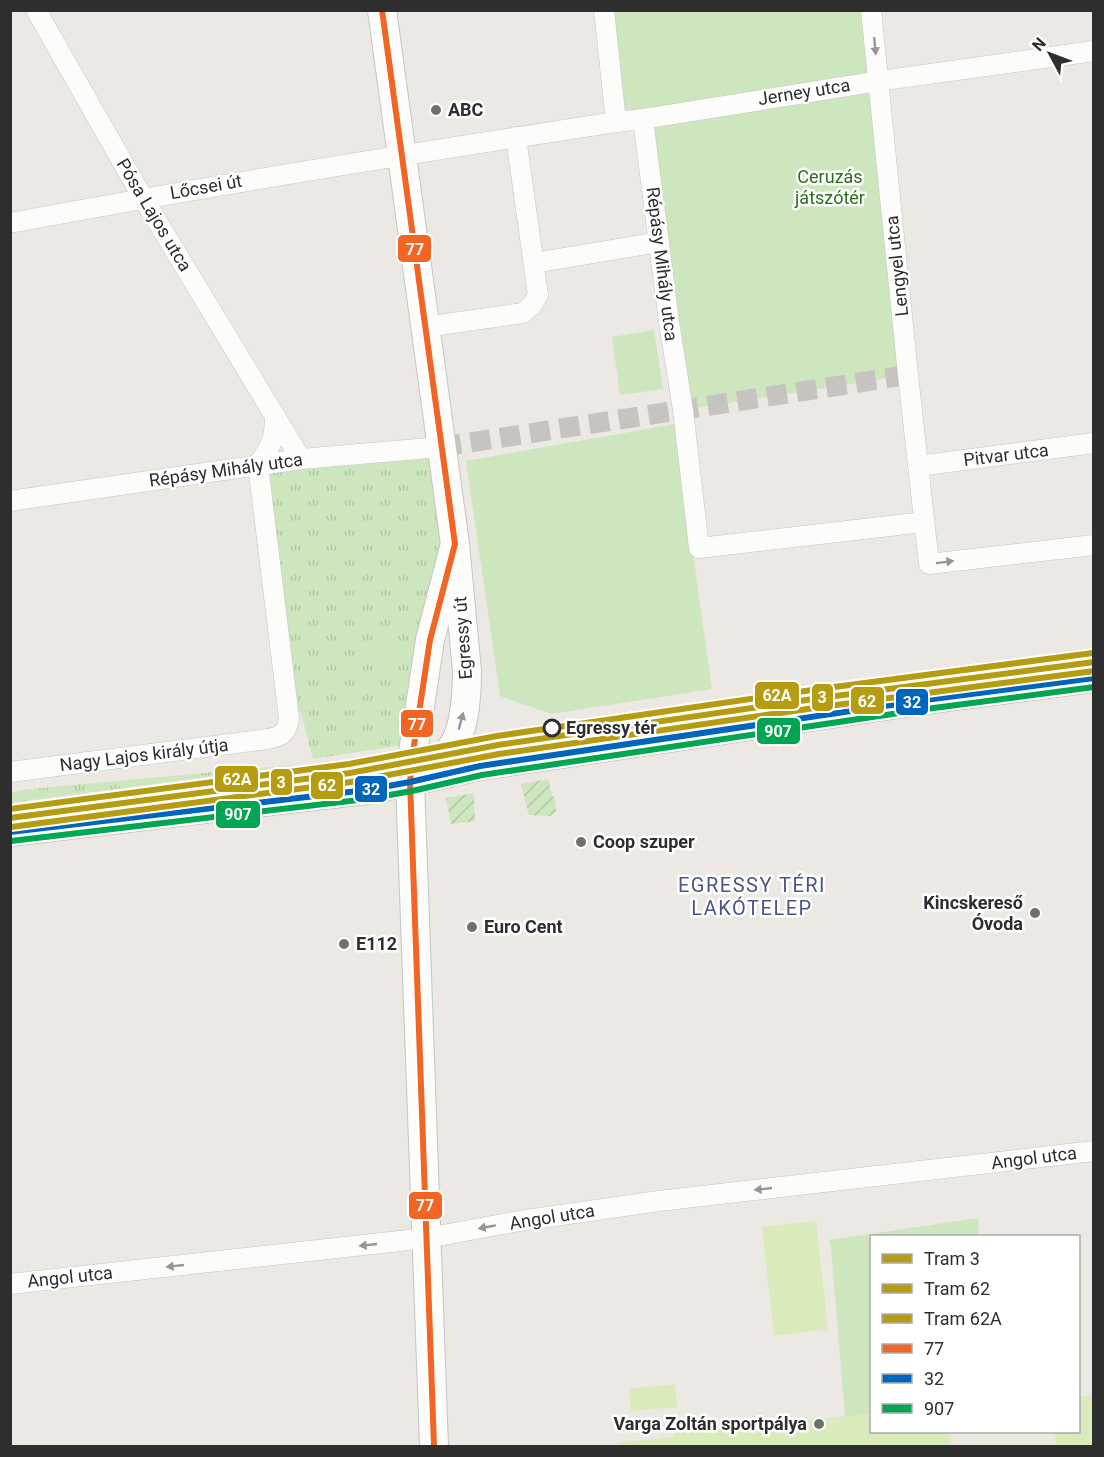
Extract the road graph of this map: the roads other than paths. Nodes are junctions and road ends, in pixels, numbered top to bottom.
1 (36, 10) edge
2 (382, 10) edge
3 (604, 10) edge
4 (871, 10) edge
5 (1094, 51) edge
6 (879, 81) junction
7 (643, 119) junction
8 (616, 122) junction
9 (516, 137) junction
10 (402, 154) junction
11 (143, 198) junction
12 (10, 223) edge
13 (659, 242) junction
14 (534, 263) junction
15 (426, 327) junction
16 (275, 416) junction
17 (1094, 443) edge
18 (441, 447) junction
19 (301, 459) junction
20 (258, 465) junction
21 (918, 466) junction
22 (10, 501) edge
23 (924, 522) junction
24 (455, 544) junction
25 (1094, 545) edge
26 (464, 636) junction
27 (430, 640) junction
28 (1094, 678) edge
29 (10, 772) edge
30 (410, 782) junction
31 (10, 832) edge
32 (1094, 1151) edge
33 (427, 1238) junction
34 (10, 1284) edge
35 (434, 1446) edge

1 - 11 street, Pósa Lajos utca
2 - 10 street, Egressy út
3 - 8 street
4 -> 6 street, Lengyel utca
5 - 6 street, Jerney utca
6 - 7 street, Jerney utca
6 - 21 street, Lengyel utca
7 - 8 street, Jerney utca
7 - 13 street, Répásy Mihály utca
8 - 9 street, Jerney utca
9 - 10 street, Jerney utca
9 - 14 street
10 - 11 street, Lőcsei út
10 - 15 street, Egressy út
11 - 12 street, Lőcsei út
11 - 16 street, Pósa Lajos utca
13 - 14 street
13 - 23 street, Répásy Mihály utca
14 - 15 street
15 - 18 street, Egressy út
16 - 19 street, Pósa Lajos utca
16 - 20 street
17 - 21 street, Pitvar utca
18 - 19 street, Répásy Mihály utca
18 - 24 street, Egressy út
19 - 20 street, Répásy Mihály utca
20 - 22 street, Répásy Mihály utca
20 - 29 street, Nagy Lajos király útja
21 - 23 street, Lengyel utca
23 -> 25 street
24 - 26 street, Egressy út
24 - 27 street, Egressy út
26 - 27 street
30 -> 26 street, Egressy út
27 - 30 street, Egressy út
28 - 30 street
30 - 31 street
30 - 33 street, Egressy út
32 -> 33 street, Angol utca
33 -> 34 street, Angol utca
33 - 35 street, Egressy út

